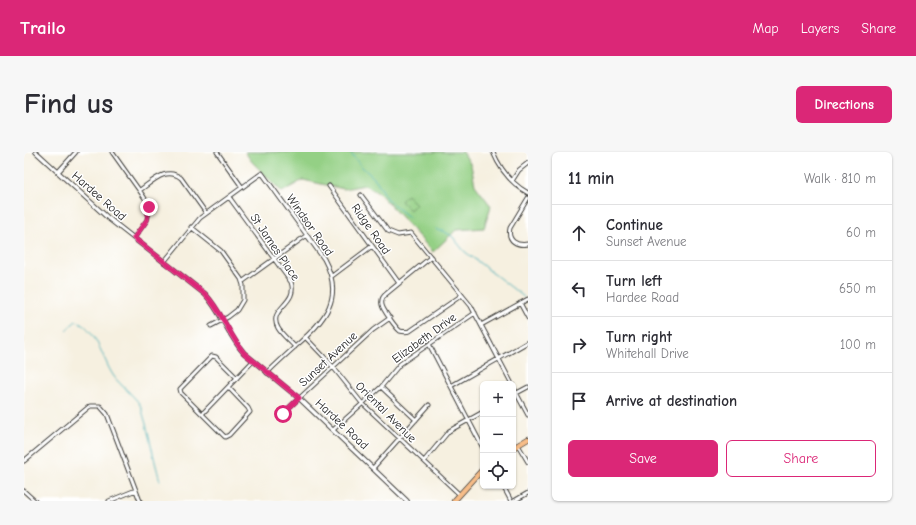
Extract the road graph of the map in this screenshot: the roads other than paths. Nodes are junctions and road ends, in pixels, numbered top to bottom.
1 (36, 152) edge
2 (76, 152) edge
3 (112, 152) edge
4 (217, 152) edge
5 (493, 152) edge
6 (528, 163) edge
7 (58, 172) junction
8 (512, 180) junction
9 (329, 186) dead end
10 (242, 187) junction
11 (140, 190) junction
12 (528, 193) edge
13 (361, 195) dead end
14 (229, 197) junction
15 (528, 198) edge
16 (206, 213) junction
17 (191, 227) junction
18 (307, 235) junction
19 (134, 238) junction
20 (528, 244) edge
21 (372, 246) junction
22 (431, 257) junction
23 (275, 259) junction
24 (164, 262) junction
25 (332, 276) junction
26 (242, 282) junction
27 (399, 283) junction
28 (462, 295) junction
29 (528, 299) edge
30 (520, 303) junction
31 (475, 313) junction
32 (390, 318) junction
33 (528, 318) edge
34 (222, 319) junction
35 (481, 325) junction
36 (211, 326) dead end
37 (305, 337) junction
38 (528, 342) edge
39 (429, 344) junction
40 (295, 346) junction
41 (499, 359) junction
42 (253, 361) junction
43 (333, 367) junction
44 (267, 372) junction
45 (237, 378) junction
46 (510, 381) edge
47 (451, 386) junction
48 (228, 387) junction
49 (381, 387) junction
50 (528, 387) edge
51 (516, 393) edge
52 (516, 396) edge
53 (299, 398) junction
54 (363, 404) junction
55 (429, 405) dead end
56 (202, 414) junction
57 (480, 414) edge
58 (280, 416) dead end
59 (528, 416) edge
60 (416, 420) junction
61 (469, 421) junction
62 (333, 430) junction
63 (399, 438) junction
64 (528, 439) edge
65 (480, 442) edge
66 (516, 445) edge
67 (516, 447) edge
68 (24, 461) edge
69 (424, 461) junction
70 (528, 462) edge
71 (373, 468) junction
72 (480, 472) edge
73 (505, 489) edge
74 (136, 490) junction
75 (24, 491) edge
76 (528, 493) edge
77 (460, 494) junction
78 (35, 501) edge
79 (109, 501) edge
80 (140, 501) edge
81 (407, 501) edge
82 (454, 501) edge
83 (511, 501) edge
84 (514, 501) edge

1 - 7 street, Hardee Road
2 - 7 street
3 - 11 street
4 - 10 street
5 - 8 street
6 - 8 street
7 - 19 street, Hardee Road
8 - 12 street
9 - 21 street, Ridge Road
10 - 14 street
10 - 18 street, Windsor Road
11 - 16 street
11 - 19 street
13 - 22 street
14 - 16 street
14 - 23 street, St James Place
15 - 20 street
16 - 17 street
17 - 24 street
17 - 26 street
18 - 23 street
18 - 25 street, Windsor Road
19 - 24 street, Hardee Road
21 - 25 street
21 - 27 street, Ridge Road
22 - 27 street
22 - 28 street
23 - 26 street
23 - 40 street, St James Place
24 - 34 street, Hardee Road
25 - 37 street, Windsor Road
26 - 34 street
27 - 32 street
28 - 31 street
28 - 32 street
29 - 30 street
30 - 33 street
30 - 35 street
31 - 35 street
31 - 39 street, Elizabeth Drive
32 - 43 street, Sunset Avenue
34 - 36 street
34 - 42 street, Hardee Road
35 - 41 street
37 - 40 street, Windsor Road
37 - 43 street, Oriental Avenue
38 - 41 street
39 - 47 street
39 - 49 street, Elizabeth Drive
40 - 44 street, Windsor Road
41 - 46 street
41 - 47 street
42 - 44 street, Hardee Road
42 - 45 street
43 - 53 street, Sunset Avenue
43 - 54 street, Oriental Avenue
44 - 53 street, Hardee Road
45 - 48 street
45 - 56 street
47 - 61 street
48 - 56 street
48 - 56 street
49 - 54 street, Elizabeth Drive
49 - 60 street
50 - 51 street
52 - 59 street
53 - 58 street, Sunset Avenue
53 - 62 street, Hardee Road
54 - 62 street, Elizabeth Drive
54 - 63 street, Oriental Avenue
55 - 60 street
57 - 61 street
60 - 63 street
61 - 65 street
61 - 69 street
62 - 71 street, Hardee Road
63 - 69 street, Oriental Avenue
63 - 71 street
64 - 66 main road
67 - 70 street
68 - 74 street
69 - 77 street, Oriental Avenue
71 - 81 street, Hardee Road
72 - 77 main road
73 - 83 street
74 - 79 street
74 - 80 street
75 - 78 street
76 - 84 street
77 - 82 main road

